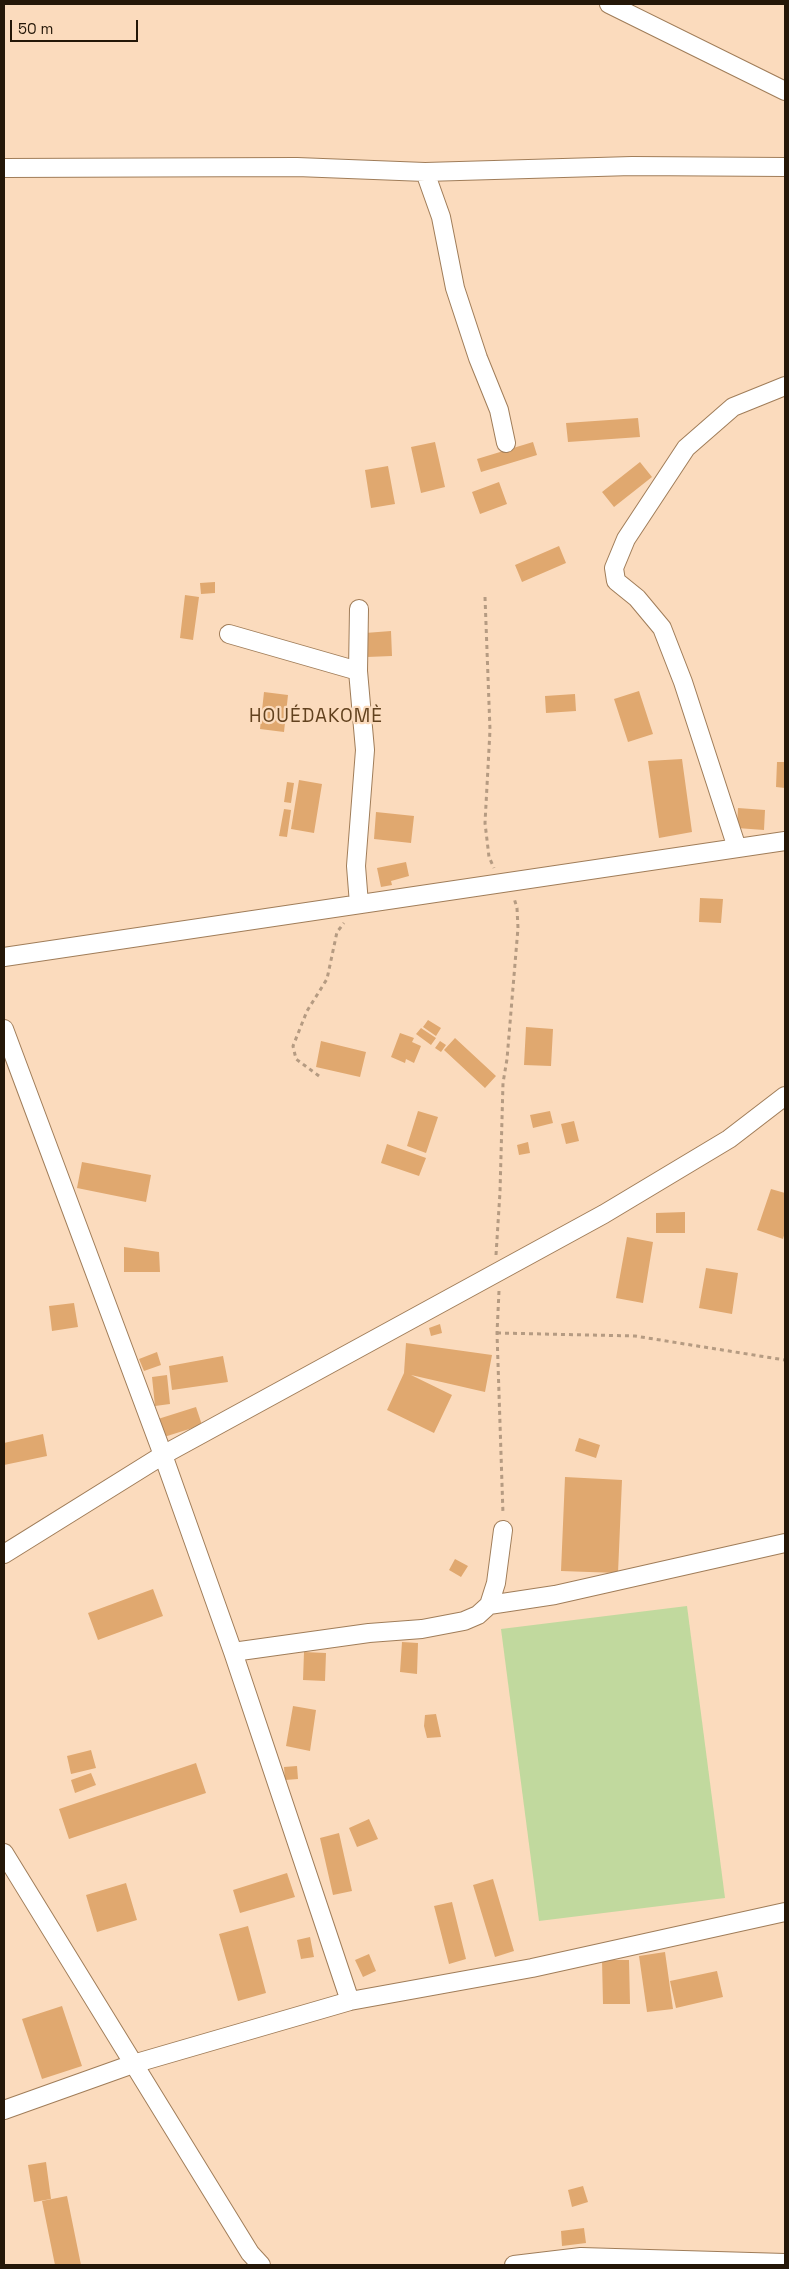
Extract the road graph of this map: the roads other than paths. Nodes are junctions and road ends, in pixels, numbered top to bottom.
1 (609, 4) edge
2 (785, 91) edge
3 (785, 167) edge
4 (4, 168) edge
5 (425, 172) junction
6 (785, 386) edge
7 (506, 443) dead end
8 (359, 610) dead end
9 (229, 634) dead end
10 (358, 671) junction
11 (785, 841) edge
12 (737, 848) junction
13 (359, 904) junction
14 (4, 957) edge
15 (4, 1029) edge
16 (785, 1096) edge
17 (163, 1455) junction
18 (503, 1530) road end
19 (785, 1543) edge
20 (4, 1554) edge
21 (490, 1605) junction
22 (234, 1652) junction
23 (4, 1853) edge
24 (785, 1912) edge
25 (350, 2001) junction
26 (133, 2064) junction
27 (4, 2110) edge
28 (255, 2261) edge
29 (785, 2263) edge
30 (514, 2265) edge

1 - 2 street
3 - 5 street
4 - 5 street
5 - 7 street
6 - 12 street
8 - 10 street
9 - 10 street
10 - 13 street
11 - 12 street
12 - 13 street
13 - 14 street
15 - 17 street
16 - 17 street
17 - 20 street
17 - 22 street
18 - 21 street
19 - 21 street
21 - 22 street
22 - 25 street
23 - 26 street
24 - 25 street
25 - 26 street
26 - 27 street
26 - 28 street
29 - 30 street

